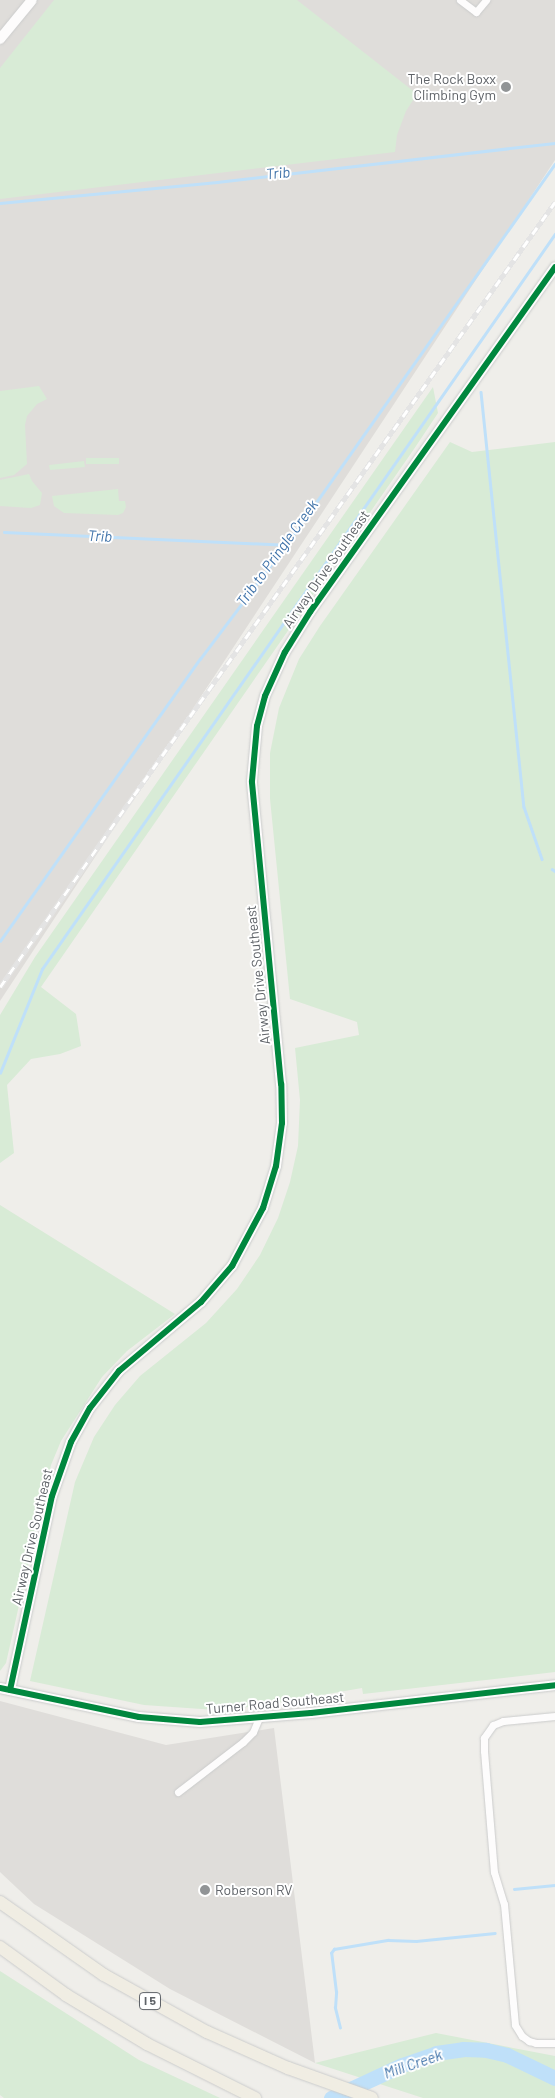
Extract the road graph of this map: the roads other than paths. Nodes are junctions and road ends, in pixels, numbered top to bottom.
1 (32, 0) edge
2 (460, 0) edge
3 (486, 0) edge
4 (0, 39) edge
5 (555, 267) edge
6 (555, 1686) edge
7 (5, 1689) edge
8 (555, 1716) edge
9 (259, 1718) junction
10 (178, 1792) dead end
11 (0, 1902) edge
12 (0, 1947) edge
13 (555, 2043) edge
14 (255, 2098) edge
15 (372, 2098) edge

1 - 4 street
2 - 3 street
5 - 7 street, Airway Drive Southeast
6 - 9 street, Turner Road Southeast
7 - 9 street, Turner Road Southeast
8 - 13 street
9 - 10 street
11 - 15 highway, I 5
12 - 14 highway

